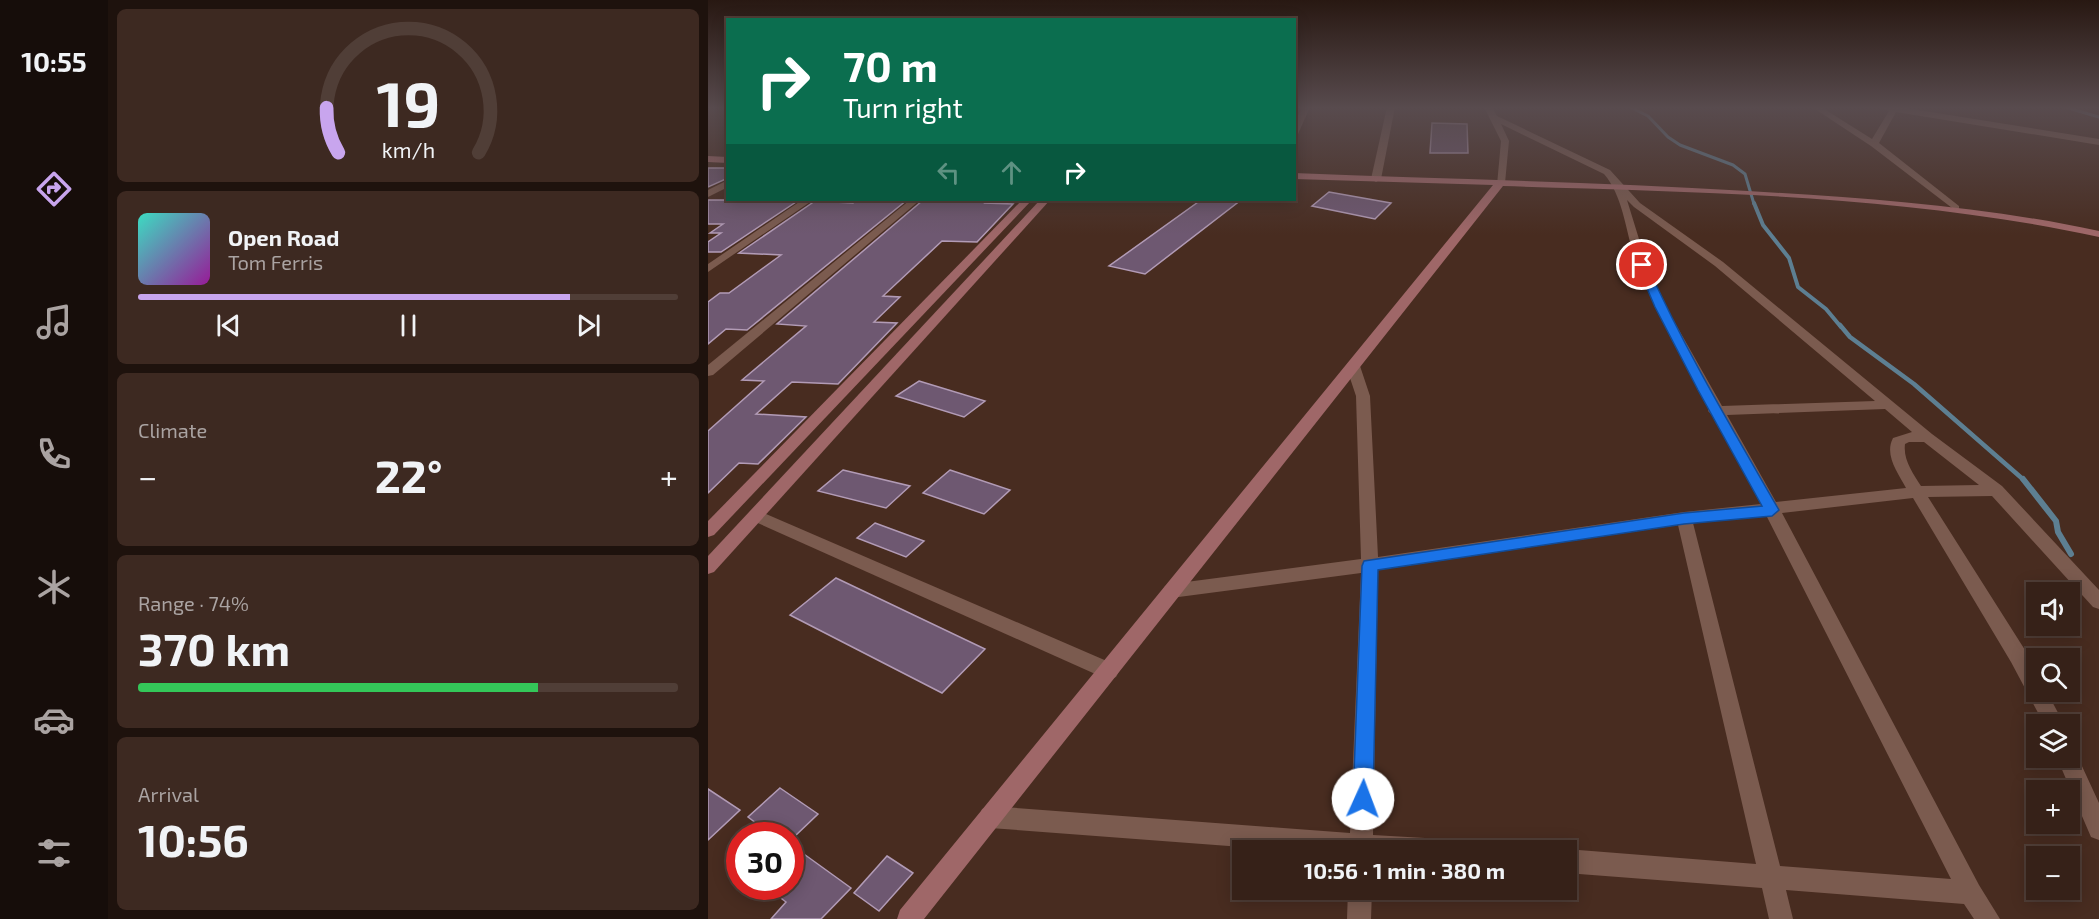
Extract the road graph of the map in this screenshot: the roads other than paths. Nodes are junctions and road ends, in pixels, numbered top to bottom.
1 (1382, 150) edge
2 (1504, 150) edge
3 (1563, 150) edge
4 (1882, 150) edge
5 (708, 159) edge
6 (726, 160) edge
7 (1296, 177) edge
8 (1376, 179) junction
9 (1500, 183) junction
10 (726, 184) edge
11 (1618, 186) junction
12 (708, 194) edge
13 (807, 201) edge
14 (914, 201) edge
15 (1026, 201) edge
16 (1044, 201) edge
17 (1956, 208) junction
18 (2099, 234) edge
19 (708, 269) edge
20 (926, 305) junction
21 (947, 307) junction
22 (1353, 366) junction
23 (708, 372) edge
24 (1888, 405) junction
25 (1715, 411) junction
26 (1927, 437) junction
27 (1996, 490) junction
28 (1918, 492) junction
29 (1772, 510) junction
30 (757, 516) junction
31 (1684, 518) junction
32 (708, 531) edge
33 (1370, 566) junction
34 (708, 567) edge
35 (1171, 591) junction
36 (2099, 603) edge
37 (1109, 671) junction
38 (2026, 671) edge
39 (2072, 768) edge
40 (990, 817) junction
41 (2099, 829) edge
42 (1265, 840) edge
43 (1361, 840) edge
44 (1577, 862) edge
45 (1770, 877) junction
46 (1971, 893) junction
47 (1360, 900) edge
48 (909, 919) edge
49 (1359, 919) edge
50 (1781, 919) edge
51 (1988, 919) edge

1 - 8 street
2 - 9 street
3 - 11 street
4 - 17 street
5 - 6 street
7 - 8 street
8 - 9 street
9 - 11 street
9 - 22 street
10 - 12 street
11 - 17 street
11 - 24 street
11 - 25 street
13 - 19 street
14 - 23 street
15 - 20 street
16 - 21 street
17 - 18 street
20 - 21 street
20 - 32 street
21 - 30 street
22 - 33 street
22 - 35 street
24 - 25 street
24 - 26 street
25 - 29 street
26 - 27 street
26 - 28 street
27 - 28 street
27 - 36 street
28 - 29 street
28 - 38 street
29 - 31 street
29 - 46 street
30 - 34 street
30 - 37 street
31 - 33 street
31 - 45 street
33 - 35 street
33 - 43 street
35 - 37 street
37 - 40 street
39 - 41 street
40 - 42 street
40 - 48 street
44 - 45 street
45 - 46 street
45 - 50 street
46 - 51 street
47 - 49 street

